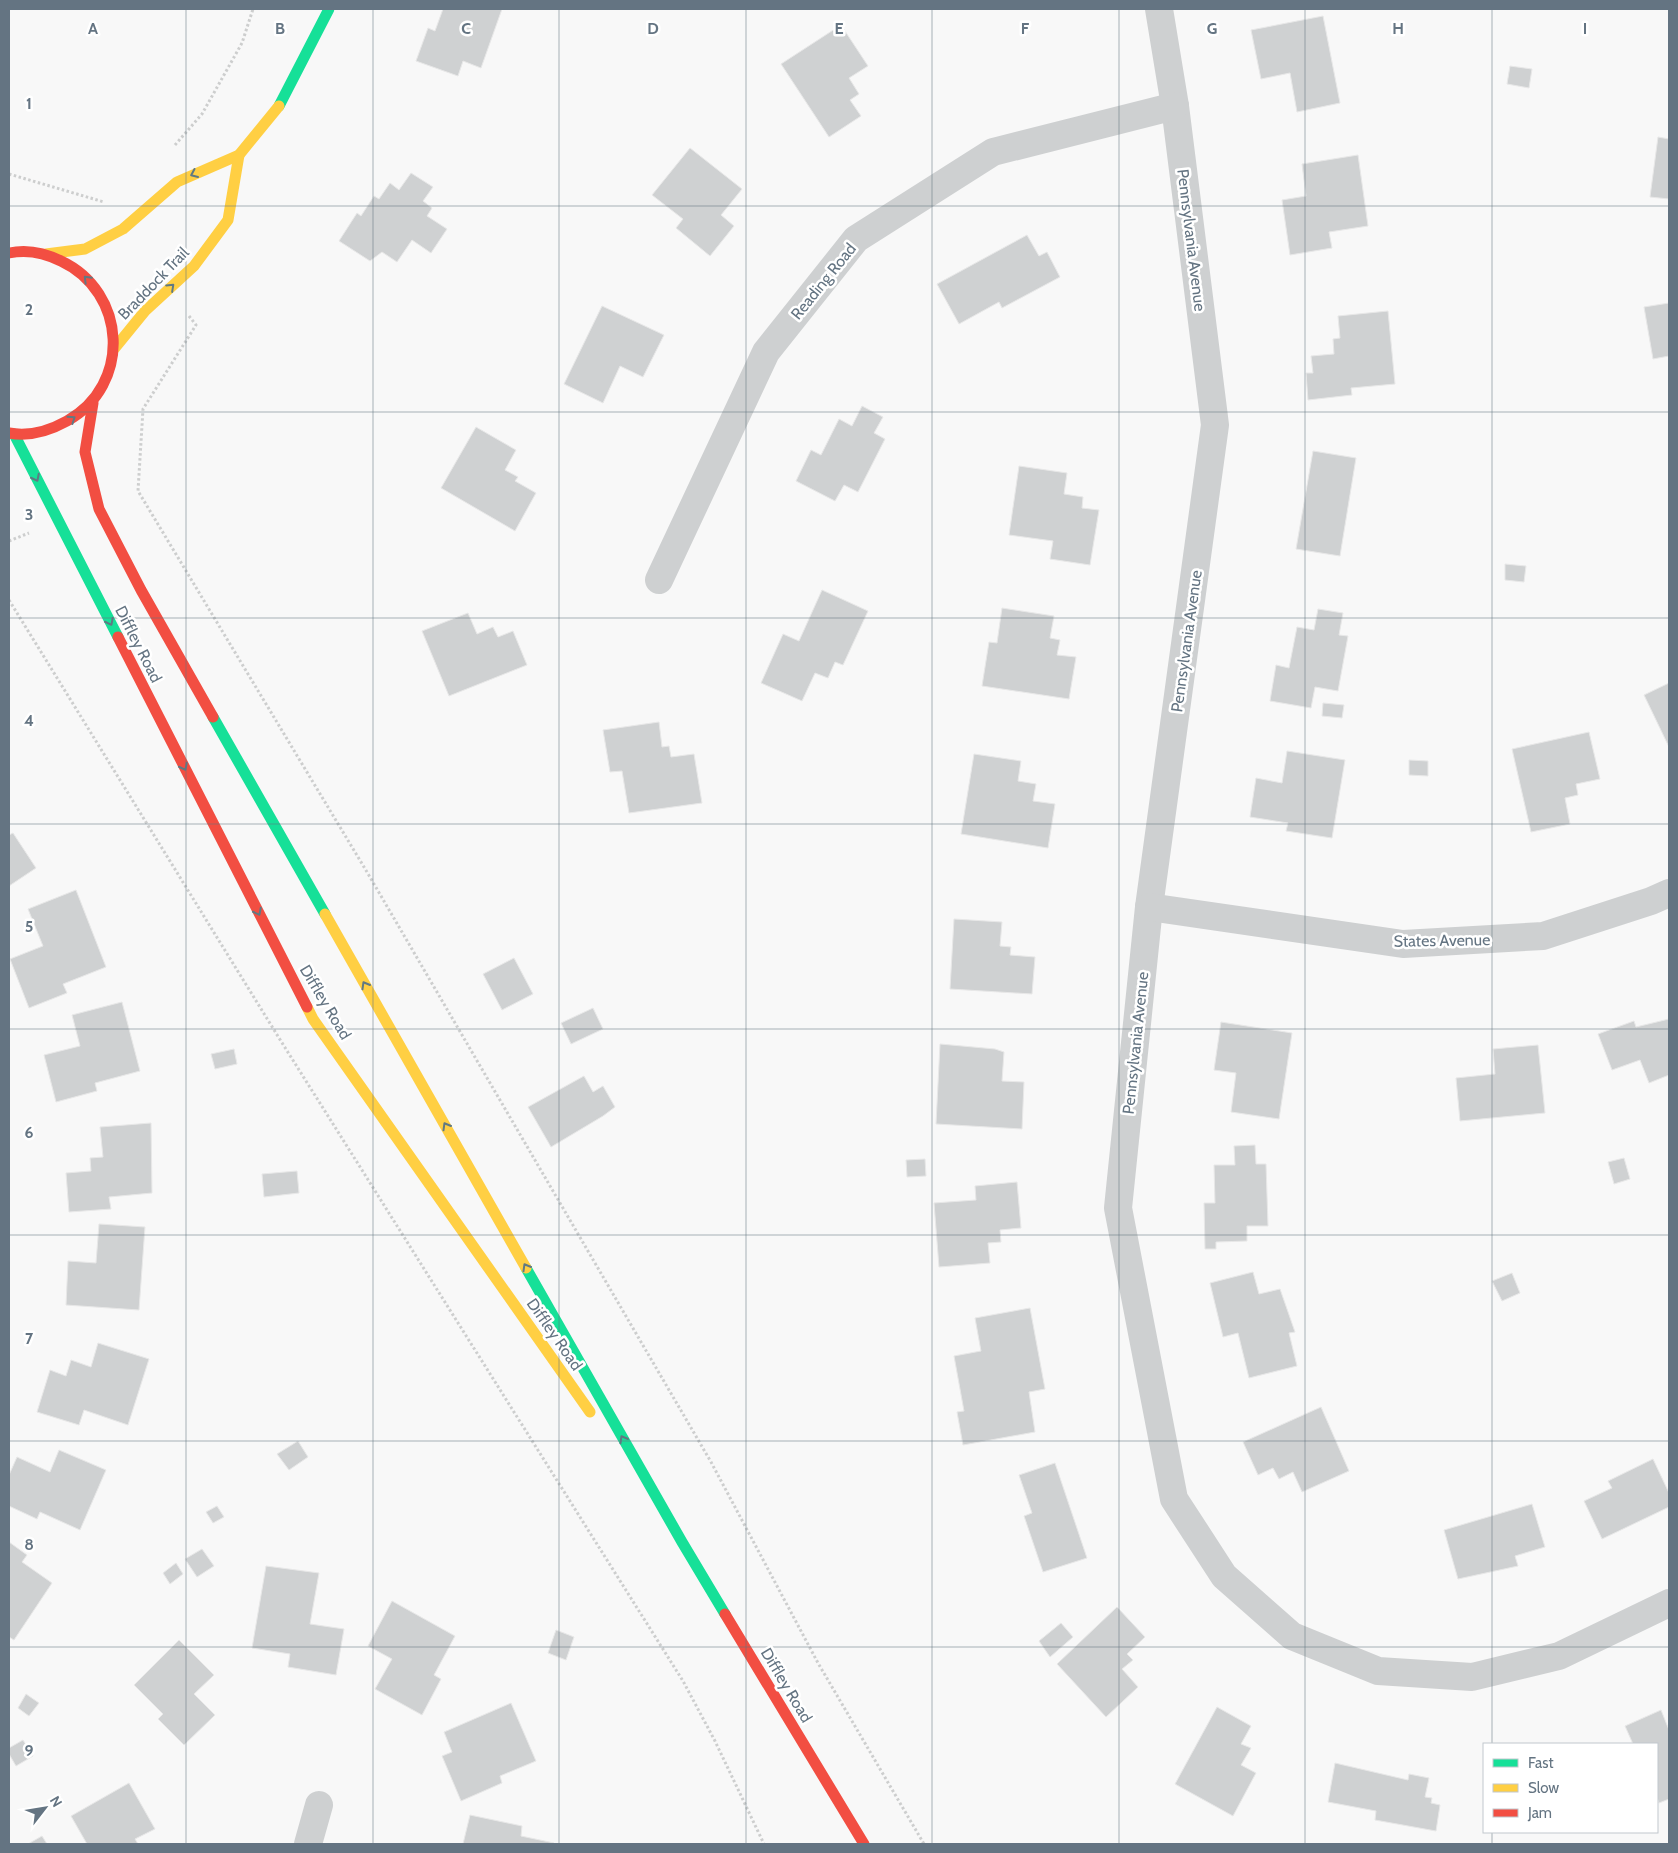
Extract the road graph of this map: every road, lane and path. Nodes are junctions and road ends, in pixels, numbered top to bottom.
1 (253, 9) edge
2 (329, 9) edge
3 (1159, 9) edge
4 (1175, 106) junction
5 (174, 146) dead end
6 (239, 155) junction
7 (9, 174) edge
8 (124, 229) junction
9 (11, 250) edge
10 (46, 254) junction
11 (168, 290) junction
12 (114, 349) junction
13 (92, 402) junction
14 (11, 434) edge
15 (659, 580) dead end
16 (9, 600) edge
17 (1669, 892) edge
18 (1149, 907) junction
19 (596, 1422) dead end
20 (614, 1446) dead end
21 (682, 1542) junction
22 (1669, 1603) edge
23 (319, 1805) dead end
24 (308, 1844) edge
25 (764, 1844) edge
26 (864, 1844) edge
27 (924, 1844) edge

1 - 5 path
2 - 6 main road
3 - 4 street, Pennsylvania Avenue
4 - 15 street, Reading Road
4 - 18 street, Pennsylvania Avenue
6 -> 8 main road
11 -> 6 main road, Braddock Trail
7 - 8 path
8 - 10 main road
9 - 10 main road
12 -> 10 main road
11 - 12 main road, Braddock Trail
11 - 27 path
12 - 13 main road
14 -> 13 main road
21 -> 13 main road, Diffley Road
14 -> 19 main road, Diffley Road
16 - 25 path
17 - 18 street, States Avenue
18 - 22 street, Pennsylvania Avenue
20 - 21 main road, Diffley Road
21 - 26 main road, Diffley Road
23 - 24 street

